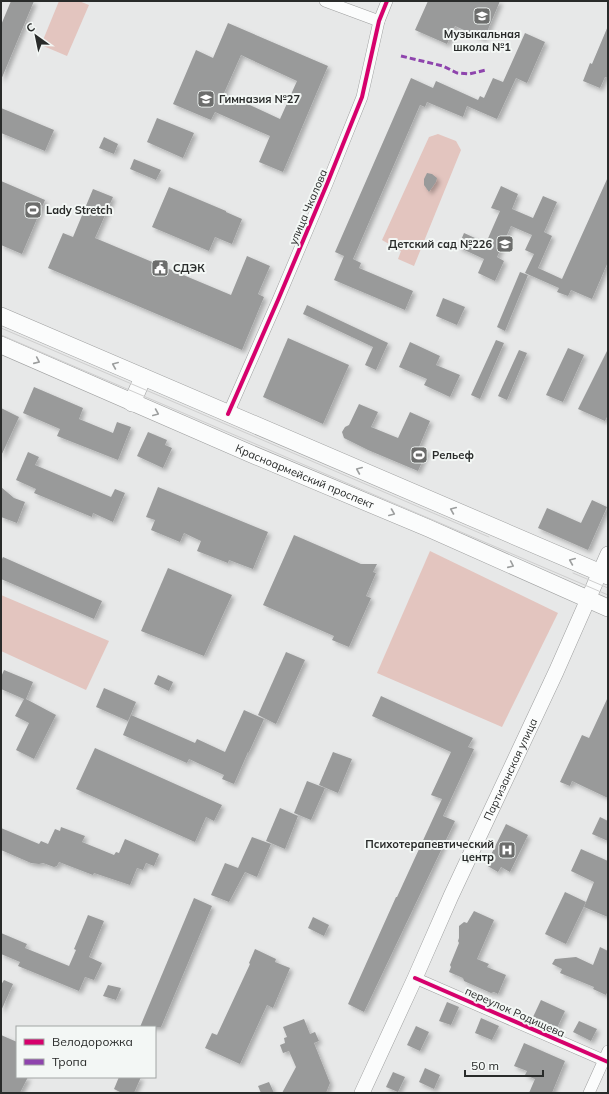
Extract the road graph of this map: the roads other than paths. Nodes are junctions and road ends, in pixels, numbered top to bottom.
1 (325, 1) edge
2 (388, 1) edge
3 (379, 20) junction
4 (1, 316) edge
5 (1, 345) edge
6 (143, 377) junction
7 (132, 403) junction
8 (228, 414) junction
9 (608, 554) edge
10 (604, 574) edge
11 (588, 599) junction
12 (608, 608) edge
13 (415, 978) junction
14 (607, 1057) edge
15 (362, 1093) edge
16 (589, 1093) edge

1 - 3 street
2 - 3 street, улица Чкалова
3 - 8 street, улица Чкалова
6 -> 4 main road
5 -> 7 main road, Красноармейский проспект
6 - 7 main road
6 - 8 main road
7 -> 11 main road, Красноармейский проспект
10 -> 8 main road
9 - 10 main road, Партизанская улица
10 - 11 main road, Партизанская улица
11 - 12 main road, Красноармейский проспект
11 - 13 main road, Партизанская улица
13 - 14 street, переулок Радищева
13 - 15 main road, Партизанская улица
14 - 16 street

